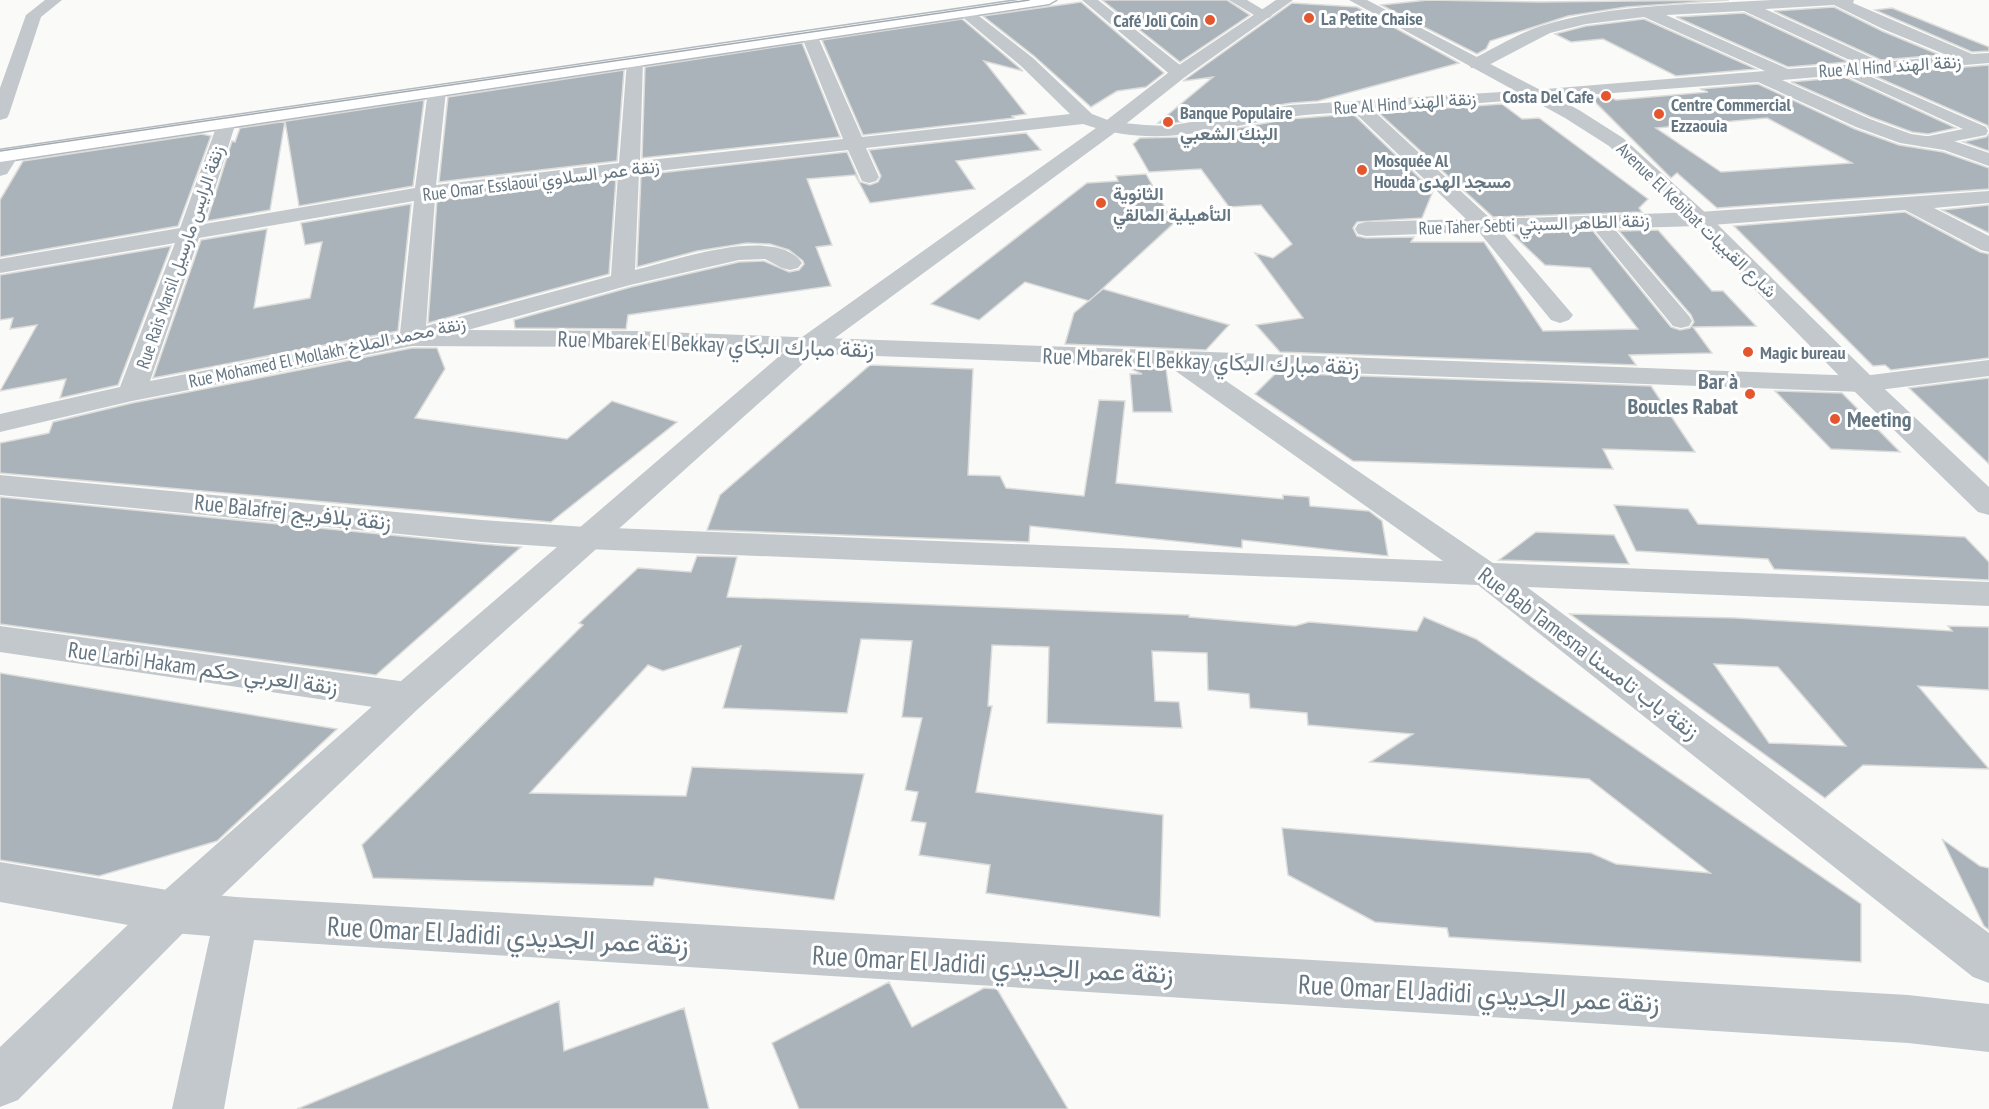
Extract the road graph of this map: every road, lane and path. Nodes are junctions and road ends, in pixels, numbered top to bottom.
1 (55, 0) edge
2 (1049, 0) edge
3 (1089, 0) edge
4 (1236, 0) edge
5 (1356, 0) edge
6 (1622, 0) edge
7 (1840, 0) edge
8 (1768, 2) edge
9 (971, 6) edge
10 (1744, 6) junction
11 (1275, 8) edge
12 (1646, 12) junction
13 (809, 36) junction
14 (1989, 58) edge
15 (1971, 59) junction
16 (635, 61) junction
17 (1477, 64) junction
18 (1879, 67) junction
19 (1846, 70) junction
20 (1179, 73) junction
21 (1784, 73) junction
22 (1756, 75) junction
23 (437, 91) junction
24 (1534, 95) junction
25 (1358, 105) junction
26 (0, 114) edge
27 (227, 122) junction
28 (1097, 122) junction
29 (1925, 142) junction
30 (855, 144) junction
31 (2, 155) edge
32 (1989, 159) edge
33 (628, 168) junction
34 (869, 177) dead end
35 (424, 193) junction
36 (1989, 197) edge
37 (1910, 204) junction
38 (1699, 219) junction
39 (1598, 222) junction
40 (1484, 224) junction
41 (1366, 230) dead end
42 (190, 233) junction
43 (1989, 245) edge
44 (790, 263) dead end
45 (0, 266) edge
46 (623, 280) junction
47 (1560, 315) dead end
48 (1681, 321) dead end
49 (412, 338) junction
50 (807, 346) junction
51 (1179, 360) junction
52 (1989, 368) edge
53 (1863, 384) junction
54 (132, 393) junction
55 (0, 423) edge
56 (0, 485) edge
57 (1989, 505) edge
58 (586, 538) junction
59 (1486, 574) junction
60 (1989, 594) edge
61 (0, 639) edge
62 (407, 696) junction
63 (0, 882) edge
64 (173, 912) junction
65 (236, 918) junction
66 (1989, 961) edge
67 (1989, 1028) edge
68 (0, 1082) edge
69 (198, 1109) edge

1 - 26 street
2 - 9 main road
3 - 20 street
4 - 11 street
5 - 17 street, Avenue El Kebibat شارع القبيبات
6 - 12 street
7 - 8 street
7 - 15 street
8 - 10 street
9 - 13 main road
9 - 28 street
9 - 31 main road
10 - 12 street
10 - 18 street
11 - 20 street
12 - 17 street
12 - 21 street
13 - 16 main road
13 - 30 street
14 - 15 street, Rue Al Hind زنقة الهند
15 - 18 street, Rue Al Hind زنقة الهند
16 - 23 main road
16 - 33 street
17 - 24 street, Avenue El Kebibat شارع القبيبات
18 - 19 street, Rue Al Hind زنقة الهند
19 - 21 street, Rue Al Hind زنقة الهند
19 - 29 street
20 - 28 street
21 - 22 street, Rue Al Hind زنقة الهند
22 - 24 street, Rue Al Hind زنقة الهند
22 - 29 street
23 - 27 main road
23 - 35 street
24 - 25 street, Rue Al Hind زنقة الهند
24 - 38 street, Avenue El Kebibat شارع القبيبات
25 - 28 street, Rue Al Hind زنقة الهند
25 - 40 street
27 - 31 main road
27 - 42 street, Rue Rais Marsil زنقة الرايس مارسيل
28 - 30 street, Rue Omar Esslaoui زنقة عمر السلاوي
28 - 50 street
29 - 32 street
30 - 33 street, Rue Omar Esslaoui زنقة عمر السلاوي
30 - 34 street
33 - 35 street, Rue Omar Esslaoui زنقة عمر السلاوي
33 - 46 street
35 - 42 street, Rue Omar Esslaoui زنقة عمر السلاوي
35 - 49 street
36 - 37 street, Rue Taher Sebti زنقة الطاهر السبتي
37 - 38 street, Rue Taher Sebti زنقة الطاهر السبتي
37 - 43 street
38 - 39 street, Rue Taher Sebti زنقة الطاهر السبتي
38 - 53 street, Avenue El Kebibat شارع القبيبات
39 - 40 street, Rue Taher Sebti زنقة الطاهر السبتي
39 - 48 street
40 - 41 street, Rue Taher Sebti زنقة الطاهر السبتي
40 - 47 street
42 - 45 street, Rue Omar Esslaoui زنقة عمر السلاوي
42 - 54 street, Rue Rais Marsil زنقة الرايس مارسيل
44 - 46 street, Rue Mohamed El Mollakh زنقة محمد الملاخ
46 - 49 street, Rue Mohamed El Mollakh زنقة محمد الملاخ
49 - 50 street, Rue Mbarek El Bekkay زنقة مبارك البكاي
49 - 54 street, Rue Mohamed El Mollakh زنقة محمد الملاخ
50 - 51 street, Rue Mbarek El Bekkay زنقة مبارك البكاي
50 - 58 street
51 - 53 street, Rue Mbarek El Bekkay زنقة مبارك البكاي
51 - 59 street, Rue Bab Tamesna زنقة باب تامسنا
52 - 53 street, Rue Mbarek El Bekkay زنقة مبارك البكاي
53 - 57 street, Avenue El Kebibat شارع القبيبات
54 - 55 street, Rue Mohamed El Mollakh زنقة محمد الملاخ
56 - 58 street, Rue Balafrej زنقة بلافريج
58 - 59 street, Rue Balafrej زنقة بلافريج
58 - 62 street
59 - 60 street, Rue Balafrej زنقة بلافريج
59 - 66 street, Rue Bab Tamesna زنقة باب تامسنا
61 - 62 street, Rue Larbi Hakam زنقة العربي حكم
62 - 64 street
63 - 64 street, Rue Omar El Jadidi زنقة عمر الجديدي
64 - 65 street, Rue Omar El Jadidi زنقة عمر الجديدي
64 - 68 street
65 - 67 street, Rue Omar El Jadidi زنقة عمر الجديدي
65 - 69 street

